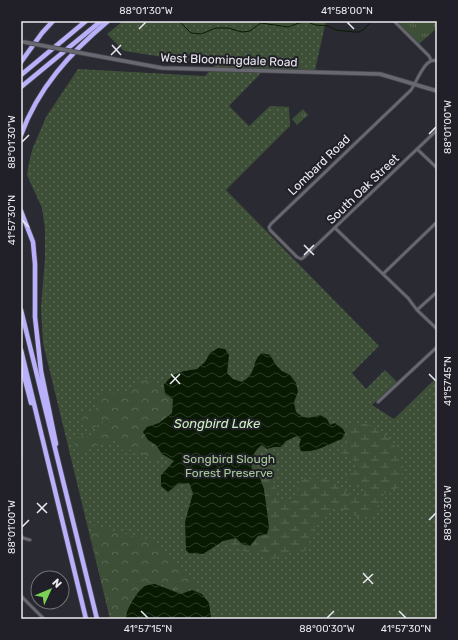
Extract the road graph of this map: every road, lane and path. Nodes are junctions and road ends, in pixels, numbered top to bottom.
1 (53, 21) edge
2 (86, 21) edge
3 (101, 21) edge
4 (108, 21) edge
5 (394, 21) edge
6 (22, 42) edge
7 (431, 60) junction
8 (437, 61) edge
9 (21, 62) edge
10 (21, 75) edge
11 (415, 84) junction
12 (21, 87) edge
13 (437, 91) edge
14 (437, 130) edge
15 (21, 135) edge
16 (417, 149) junction
17 (437, 168) edge
18 (21, 211) edge
19 (437, 222) edge
20 (335, 228) junction
21 (301, 259) joint
22 (382, 274) junction
23 (437, 292) edge
24 (21, 310) edge
25 (418, 310) junction
26 (437, 329) edge
27 (437, 346) edge
28 (21, 350) edge
29 (21, 364) edge
30 (378, 402) dead end
31 (38, 423) junction
32 (21, 440) edge
33 (21, 457) edge
34 (61, 471) junction
35 (22, 538) edge
36 (30, 540) dead end
37 (21, 596) edge
38 (44, 619) edge
39 (86, 619) edge
40 (97, 619) edge

1 - 9 highway
2 - 10 highway
3 - 12 highway
4 - 15 highway
5 - 7 street
6 - 11 street, West Bloomingdale Road, bridge
7 - 8 street
7 - 11 street
11 - 13 street, West Bloomingdale Road
11 - 21 street, Lombard Road
14 - 16 street, South Oak Street
16 - 17 street
16 - 20 street, South Oak Street
18 - 34 highway
19 - 22 street
20 - 21 street, South Oak Street
20 - 22 street
22 - 25 street
23 - 25 street
24 - 34 highway
25 - 26 street
27 - 30 street
28 - 31 highway
29 - 31 highway
31 - 39 highway
32 - 33 street
34 - 40 highway
35 - 36 street
37 - 38 street

